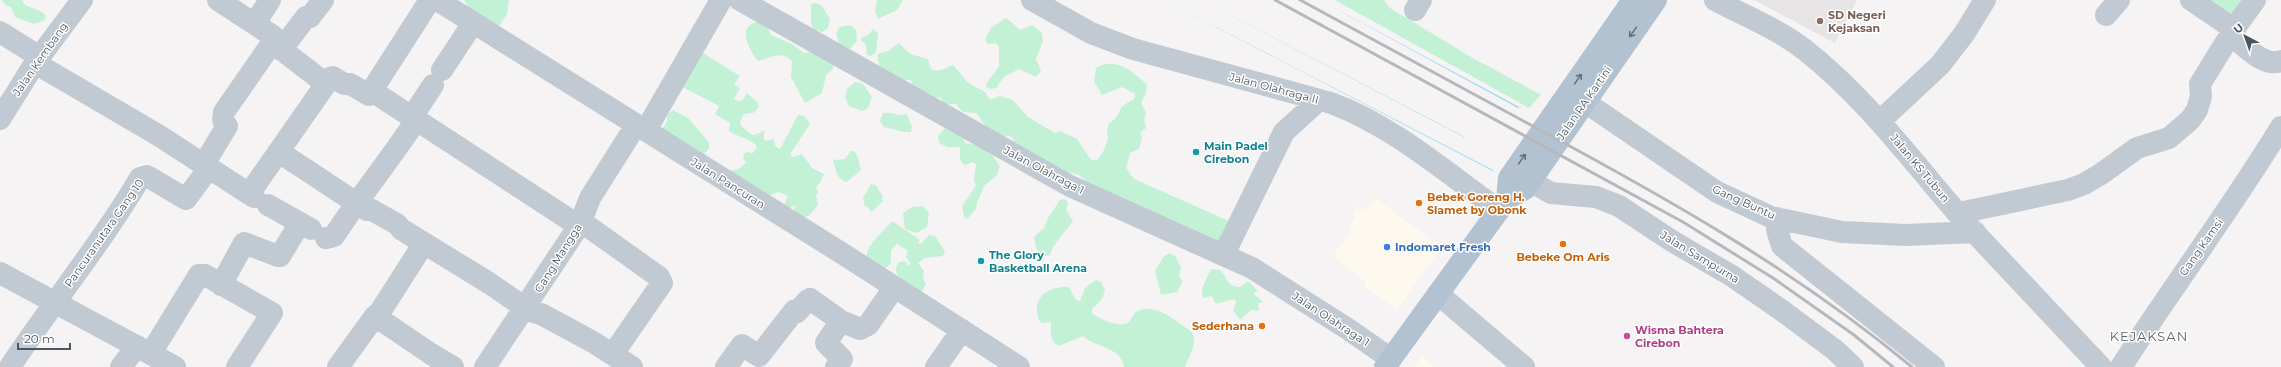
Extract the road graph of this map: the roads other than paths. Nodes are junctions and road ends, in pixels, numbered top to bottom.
1 (82, 0) edge
2 (218, 0) edge
3 (270, 0) edge
4 (323, 0) edge
5 (430, 0) edge
6 (437, 0) edge
7 (721, 0) edge
8 (740, 0) edge
9 (1032, 0) edge
10 (1633, 0) edge
11 (1656, 0) edge
12 (1715, 0) edge
13 (1985, 0) edge
14 (2192, 0) edge
15 (2255, 0) edge
16 (255, 23) junction
17 (473, 23) junction
18 (0, 32) edge
19 (2232, 32) junction
20 (278, 47) junction
21 (38, 60) junction
22 (2281, 61) edge
23 (325, 83) junction
24 (372, 92) junction
25 (1319, 100) junction
26 (1585, 102) junction
27 (0, 119) edge
28 (414, 119) junction
29 (1880, 121) junction
30 (641, 127) junction
31 (2281, 127) edge
32 (279, 152) junction
33 (206, 166) junction
34 (1530, 181) junction
35 (257, 199) junction
36 (357, 202) junction
37 (1503, 204) junction
38 (1959, 213) junction
39 (1777, 218) junction
40 (580, 224) junction
41 (312, 230) junction
42 (1975, 232) junction
43 (424, 243) junction
44 (1224, 254) junction
45 (0, 273) edge
46 (211, 280) junction
47 (894, 288) junction
48 (1438, 294) junction
49 (55, 303) junction
50 (526, 308) junction
51 (375, 316) junction
52 (841, 321) junction
53 (962, 330) junction
54 (144, 350) junction
55 (614, 354) junction
56 (1388, 363) edge
57 (10, 367) edge
58 (121, 367) edge
59 (174, 367) edge
60 (237, 367) edge
61 (338, 367) edge
62 (454, 367) edge
63 (485, 367) edge
64 (632, 367) edge
65 (726, 367) edge
66 (836, 367) edge
67 (936, 367) edge
68 (1019, 367) edge
69 (1524, 367) edge
70 (1853, 367) edge
71 (1934, 367) edge
72 (2101, 367) edge
73 (2120, 367) edge

1 - 21 street, Jalan Kembang
2 - 16 street
3 - 16 street
4 - 20 street
5 - 24 street
6 - 17 street, Jalan Pancuran
7 - 30 street, Gang Mangga
8 - 44 street, Jalan Olahraga 1
9 - 25 street, Jalan Olahraga II
37 -> 10 main road, Jalan RA Kartini
11 -> 26 main road, Jalan RA Kartini
12 - 29 street, Jalan KS Tubun
13 - 29 street
14 - 19 street
15 - 19 street
16 - 20 street
17 - 28 street
17 - 30 street, Jalan Pancuran
18 - 21 street
19 - 22 street
19 - 38 street
20 - 23 street
20 - 33 street
21 - 27 street, Jalan Kembang
21 - 33 street
23 - 24 street
23 - 32 street
24 - 28 street
25 - 37 street, Jalan Olahraga II
25 - 44 street
26 - 34 main road, Jalan RA Kartini
26 - 39 street, Gang Buntu
28 - 36 street
28 - 40 street
29 - 38 street, Jalan KS Tubun
30 - 40 street, Gang Mangga
30 - 47 street, Jalan Pancuran
31 - 73 street, Gang Kamsi
32 - 35 street
32 - 36 street
33 - 35 street
33 - 49 street, Pancuranutara Gang 10
34 - 37 main road, Jalan RA Kartini
34 - 70 street, Jalan Sampurna
35 - 41 street
36 - 41 street
36 - 43 street
37 - 48 main road, Jalan RA Kartini
38 - 42 street, Jalan KS Tubun
39 - 42 street, Gang Buntu
39 - 71 street
40 - 50 street, Gang Mangga
40 - 55 street
41 - 46 street
42 - 72 street, Jalan KS Tubun
43 - 50 street
43 - 51 street
44 - 56 street, Jalan Olahraga 1
45 - 49 street
46 - 54 street
46 - 60 street
47 - 52 street
47 - 53 street, Jalan Pancuran
48 - 56 main road, Jalan RA Kartini
48 - 69 street
49 - 54 street
49 - 57 street
50 - 55 street
50 - 63 street, Gang Mangga
51 - 61 street
51 - 62 street
52 - 65 street
52 - 66 street
53 - 67 street
53 - 68 street, Jalan Pancuran
54 - 58 street
54 - 59 street
55 - 64 street

